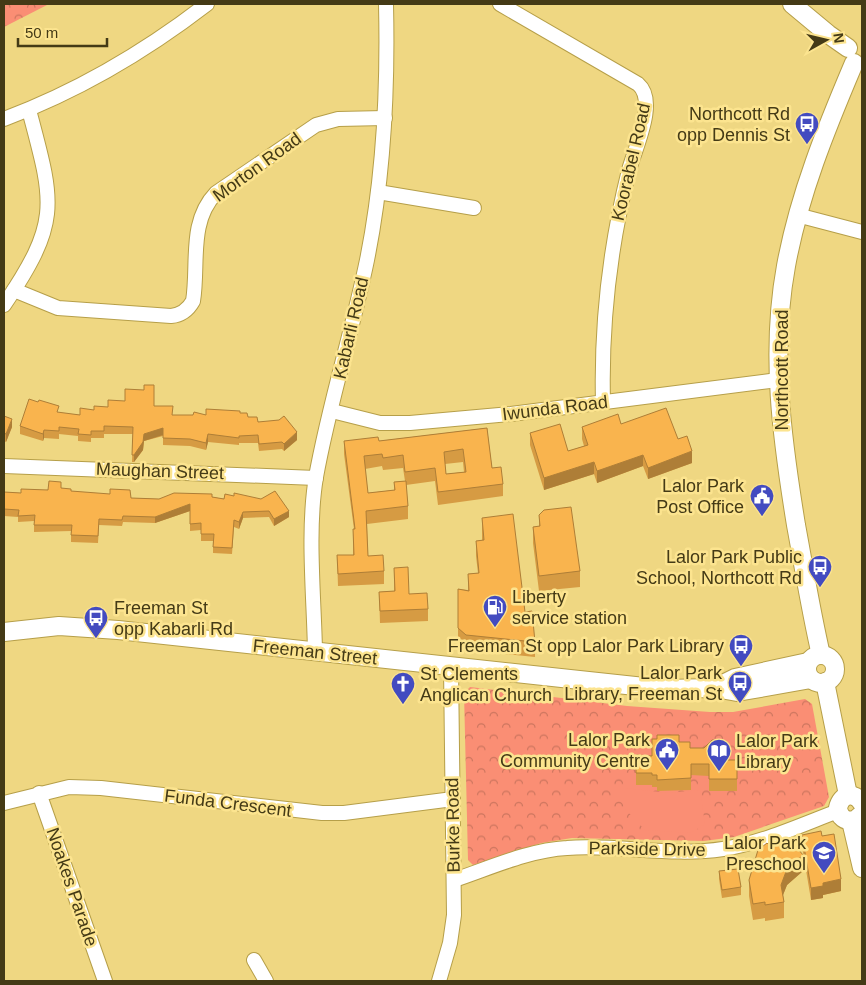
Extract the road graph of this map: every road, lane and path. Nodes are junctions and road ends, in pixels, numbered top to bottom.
1 (207, 4) edge
2 (386, 4) edge
3 (500, 4) edge
4 (792, 4) edge
5 (857, 54) edge
6 (29, 110) junction
7 (385, 118) junction
8 (4, 119) edge
9 (378, 192) junction
10 (474, 208) dead end
11 (797, 214) junction
12 (862, 232) edge
13 (14, 290) junction
14 (4, 305) edge
15 (778, 380) junction
16 (603, 402) junction
17 (332, 412) junction
18 (4, 466) edge
19 (316, 478) junction
20 (4, 632) edge
21 (315, 651) junction
22 (451, 666) junction
23 (816, 669) junction
24 (39, 793) junction
25 (453, 799) junction
26 (855, 799) edge
27 (4, 803) edge
28 (851, 815) edge
29 (862, 868) edge
30 (454, 880) junction
31 (254, 960) dead end
32 (105, 981) edge
33 (266, 981) edge
34 (439, 981) edge

1 - 6 street
2 - 7 street, Kabarli Road
3 - 16 street, Koorabel Road
4 - 5 street
5 - 11 street, Northcott Road
6 - 8 street
6 - 13 street
7 - 9 street, Kabarli Road
7 - 13 street, Morton Road
9 - 10 street
9 - 17 street, Kabarli Road
11 - 12 street
11 - 15 street, Northcott Road
13 - 14 street
15 - 16 street, Iwunda Road
15 - 23 street, Northcott Road
16 - 17 street, Iwunda Road
17 - 19 street, Kabarli Road
18 - 19 street, Maughan Street
19 - 21 street, Kabarli Road
20 - 21 street, Freeman Street
21 - 22 street, Freeman Street
22 - 23 street, Freeman Street
22 - 25 street, Burke Road
23 - 26 street, Northcott Road
24 - 25 street, Funda Crescent
24 - 27 street, Funda Crescent
24 - 32 street, Noakes Parade
25 - 30 street, Burke Road
26 - 28 street
28 - 29 street
28 - 30 street, Parkside Drive
30 - 34 street, Burke Road
31 - 33 street

